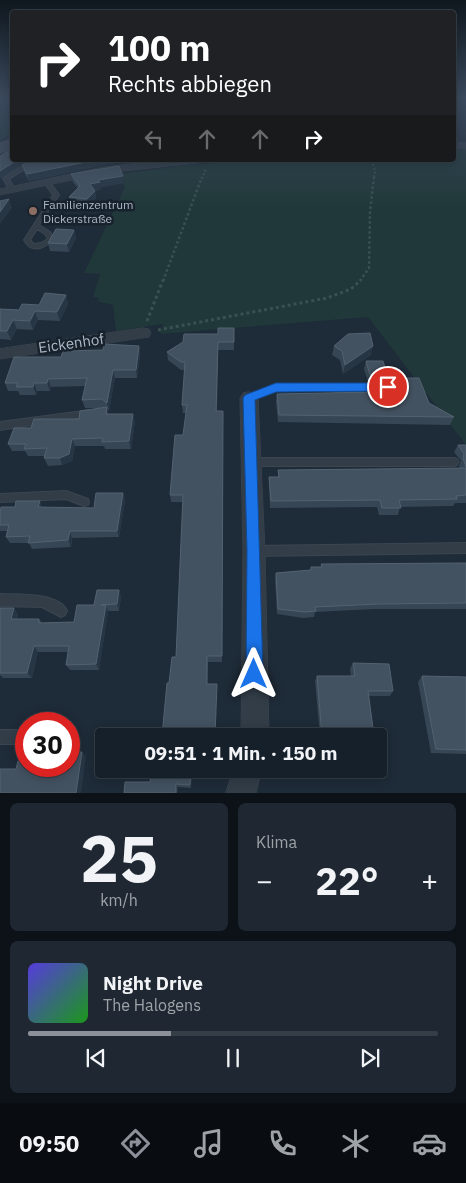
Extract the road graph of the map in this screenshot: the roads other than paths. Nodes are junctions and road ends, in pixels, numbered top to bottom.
1 (33, 162) edge
2 (179, 162) edge
3 (47, 182) junction
4 (12, 190) junction
5 (0, 192) edge
6 (36, 226) dead end
7 (143, 333) road end
8 (0, 354) edge
9 (388, 387) edge
10 (249, 398) joint
11 (104, 412) edge
12 (0, 426) edge
13 (252, 462) junction
14 (454, 462) dead end
15 (0, 498) edge
16 (84, 502) dead end
17 (466, 548) edge
18 (254, 551) junction
19 (0, 600) edge
20 (61, 611) dead end
21 (255, 728) edge
22 (0, 737) edge
23 (15, 737) edge
24 (245, 778) edge
25 (241, 793) edge

1 - 4 lane
2 - 3 street
3 - 4 street
3 - 6 lane
4 - 5 street
7 - 8 street, Eickenhof
9 - 10 lane
10 - 13 street
11 - 12 lane
13 - 14 lane
13 - 18 street
15 - 16 lane
17 - 18 lane
18 - 21 street
19 - 20 lane
22 - 23 lane
24 - 25 street

